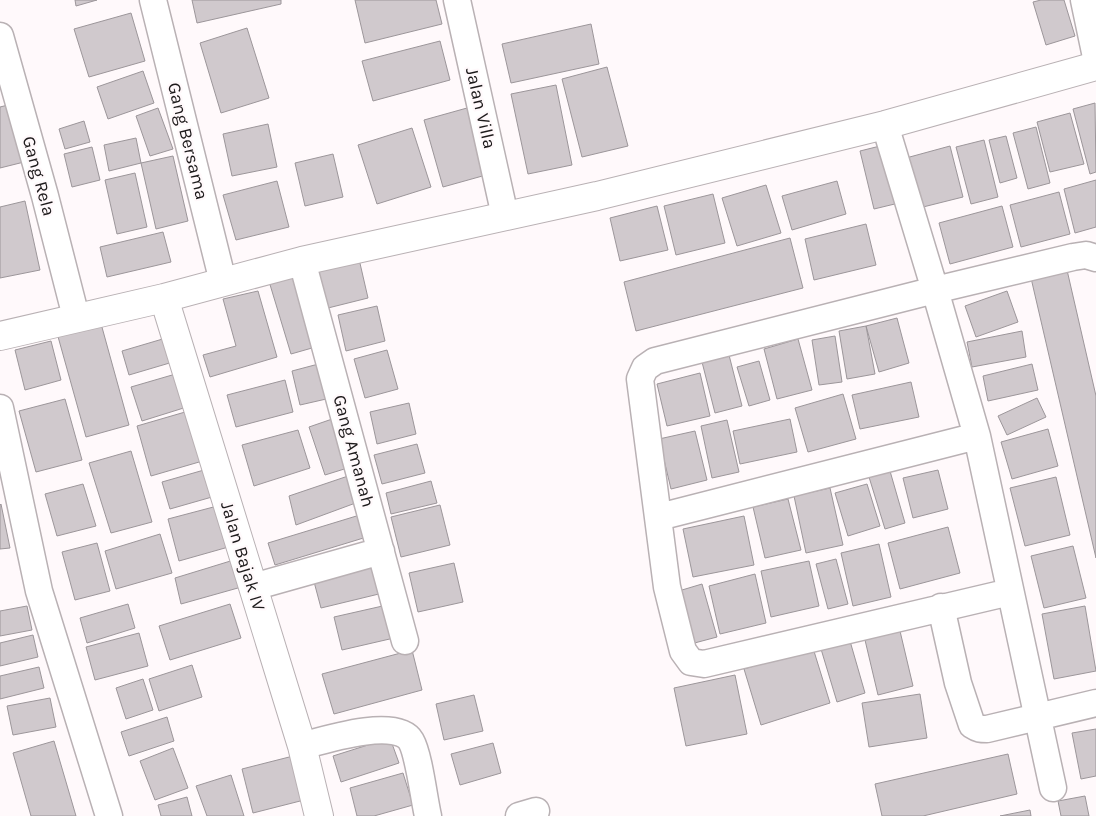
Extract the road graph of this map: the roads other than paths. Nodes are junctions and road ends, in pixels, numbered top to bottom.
1 (153, 0) edge
2 (457, 0) edge
3 (1084, 0) edge
4 (0, 36) edge
5 (1096, 57) edge
6 (1096, 66) edge
7 (885, 125) junction
8 (505, 216) junction
9 (1096, 258) edge
10 (302, 260) junction
11 (223, 282) junction
12 (935, 290) junction
13 (164, 298) junction
14 (76, 317) junction
15 (0, 336) edge
16 (0, 408) edge
17 (977, 436) junction
18 (659, 517) junction
19 (381, 551) junction
20 (253, 588) junction
21 (1010, 592) junction
22 (941, 607) junction
23 (405, 641) dead end
24 (1096, 703) edge
25 (1037, 716) junction
26 (302, 746) junction
27 (1053, 788) dead end
28 (109, 816) edge
29 (319, 816) edge
30 (428, 816) edge

1 - 11 street, Gang Bersama
2 - 8 street, Jalan Villa
3 - 5 street
4 - 14 street, Gang Rela
6 - 7 street
7 - 8 street
7 - 12 street
8 - 10 street
9 - 12 street
10 - 11 street
10 - 19 street, Gang Amanah
11 - 13 street
12 - 17 street
12 - 18 street
13 - 14 street
13 - 20 street, Jalan Bajak IV
14 - 15 street
16 - 28 street
17 - 18 street
17 - 21 street
18 - 22 street
19 - 20 street
19 - 23 street, Gang Amanah
20 - 26 street, Jalan Bajak IV
21 - 22 street
21 - 25 street
22 - 25 street
24 - 25 street
25 - 27 street
26 - 29 street, Jalan Bajak IV
26 - 30 street

